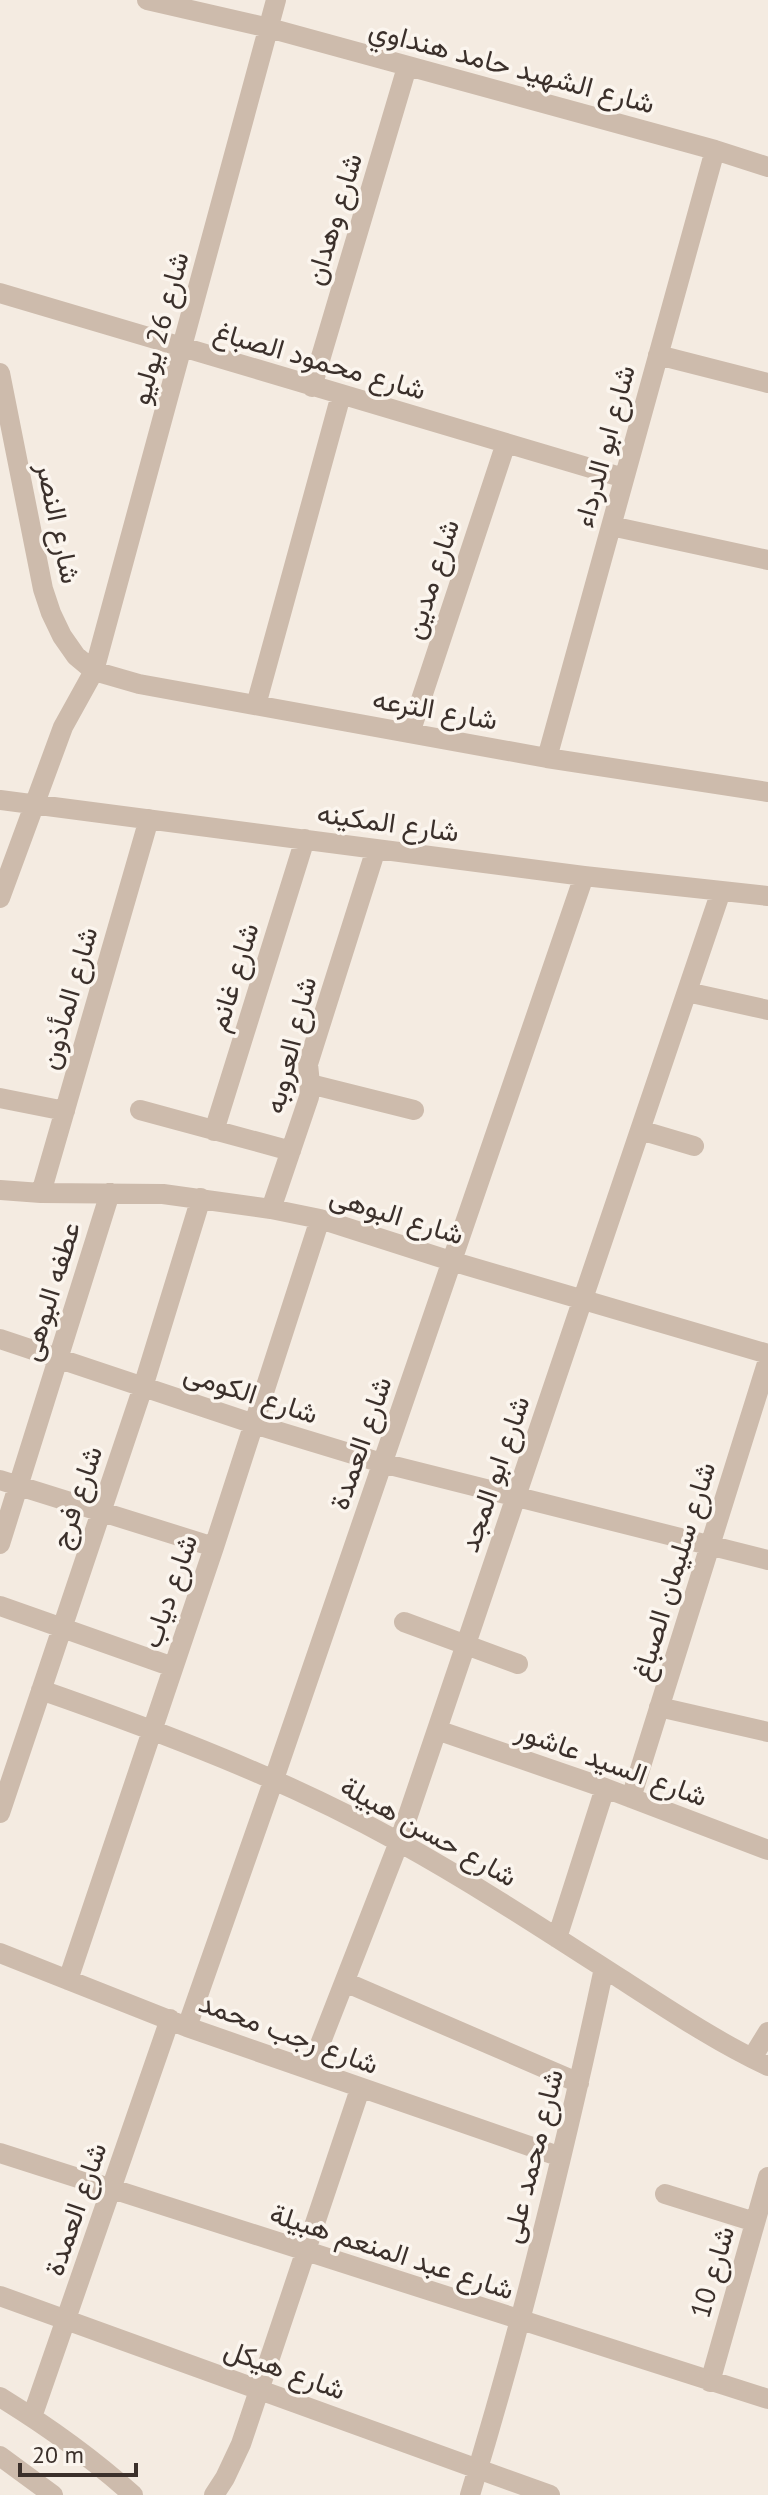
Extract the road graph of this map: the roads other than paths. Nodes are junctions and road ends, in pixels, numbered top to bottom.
1 (147, 0) edge
2 (276, 0) edge
3 (269, 28) junction
4 (407, 67) junction
5 (715, 150) junction
6 (768, 167) edge
7 (0, 293) edge
8 (182, 349) junction
9 (658, 355) junction
10 (0, 373) edge
11 (768, 383) edge
12 (312, 387) junction
13 (341, 395) junction
14 (506, 443) junction
15 (624, 478) junction
16 (611, 526) junction
17 (768, 560) edge
18 (94, 671) junction
19 (256, 705) junction
20 (410, 733) junction
21 (547, 758) junction
22 (768, 792) edge
23 (0, 800) edge
24 (33, 805) junction
25 (149, 819) junction
26 (305, 839) junction
27 (376, 849) junction
28 (584, 876) junction
29 (721, 891) junction
30 (768, 896) edge
31 (0, 898) edge
32 (687, 992) junction
33 (768, 1010) edge
34 (310, 1084) junction
35 (0, 1098) edge
36 (140, 1110) dead end
37 (414, 1110) dead end
38 (65, 1111) junction
39 (640, 1130) junction
40 (214, 1131) junction
41 (694, 1146) dead end
42 (291, 1151) junction
43 (0, 1190) edge
44 (41, 1193) junction
45 (110, 1193) junction
46 (201, 1198) junction
47 (271, 1209) junction
48 (320, 1219) junction
49 (451, 1261) junction
50 (583, 1299) junction
51 (0, 1339) edge
52 (768, 1354) edge
53 (58, 1358) junction
54 (768, 1360) edge
55 (143, 1387) junction
56 (254, 1424) junction
57 (382, 1463) junction
58 (9, 1483) edge
59 (516, 1497) junction
60 (101, 1513) junction
61 (0, 1544) edge
62 (214, 1547) junction
63 (710, 1547) junction
64 (768, 1560) edge
65 (0, 1606) edge
66 (404, 1622) dead end
67 (61, 1629) junction
68 (466, 1643) junction
69 (518, 1664) dead end
70 (173, 1667) junction
71 (41, 1690) junction
72 (659, 1707) junction
73 (152, 1729) junction
74 (437, 1730) junction
75 (768, 1732) edge
76 (274, 1779) junction
77 (605, 1788) junction
78 (631, 1798) junction
79 (0, 1813) edge
80 (399, 1842) junction
81 (768, 1850) edge
82 (557, 1938) junction
83 (0, 1953) edge
84 (604, 1968) junction
85 (68, 1980) junction
86 (345, 1982) junction
87 (178, 2023) junction
88 (768, 2032) edge
89 (760, 2062) edge
90 (310, 2070) junction
91 (579, 2083) junction
92 (360, 2089) junction
93 (0, 2153) edge
94 (561, 2157) junction
95 (768, 2177) edge
96 (111, 2189) junction
97 (665, 2194) dead end
98 (755, 2222) junction
99 (306, 2252) junction
100 (0, 2296) edge
101 (66, 2319) junction
102 (520, 2321) junction
103 (710, 2382) junction
104 (259, 2390) junction
105 (0, 2397) edge
106 (768, 2399) edge
107 (32, 2417) junction
108 (0, 2456) edge
109 (478, 2469) junction
110 (53, 2495) edge
111 (133, 2495) edge
112 (214, 2495) edge
113 (470, 2495) edge
114 (550, 2495) edge

1 - 3 street, شارع الشهيد حامد هنداوي
2 - 3 street, شارع 26 يوليو
3 - 4 street, شارع الشهيد حامد هنداوي
3 - 8 street, شارع 26 يوليو
4 - 5 street, شارع الشهيد حامد هنداوي
4 - 12 street, شارع وهدان
5 - 6 street, شارع الشهيد حامد هنداوي
5 - 9 street, شارع ابو الدرداء
7 - 8 street, شارع محمود الصباغ
8 - 12 street, شارع محمود الصباغ
8 - 18 street, شارع 26 يوليو
9 - 11 street
9 - 15 street, شارع ابو الدرداء
10 - 18 street, شارع النصر
12 - 13 street, شارع محمود الصباغ
13 - 14 street, شارع محمود الصباغ
13 - 19 street
14 - 15 street, شارع محمود الصباغ
14 - 20 street, شارع مدين
15 - 16 street, شارع ابو الدرداء
16 - 17 street
16 - 21 street, شارع ابو الدرداء
18 - 19 street, شارع الترعه
18 - 24 street, شارع 26 يوليو
19 - 20 street, شارع الترعه
20 - 21 street, شارع الترعه
21 - 22 street, شارع الترعه
23 - 24 street, شارع المكينه
24 - 25 street, شارع المكينه
24 - 31 street, شارع 26 يوليو
25 - 26 street, شارع المكينه
25 - 38 street, شارع المأذون
26 - 27 street, شارع المكينه
26 - 40 street, شارع غانم
27 - 28 street, شارع المكينه
27 - 34 street, شارع العروبه
28 - 29 street, شارع المكينه
28 - 49 street, شارع العمدة
29 - 30 street, شارع المكينه
29 - 32 street, شارع ابو المجد
32 - 33 street
32 - 39 street, شارع ابو المجد
34 - 37 street
34 - 42 street, شارع العروبه
35 - 38 street
36 - 40 street
38 - 44 street, شارع المأذون
39 - 41 street
39 - 50 street, شارع ابو المجد
40 - 42 street
42 - 47 street, شارع العروبه
43 - 44 street, شارع البوهى
44 - 45 street, شارع البوهى
45 - 46 street, شارع البوهى
45 - 53 street, عطفه البوهى
46 - 47 street, شارع البوهى
46 - 55 street, شارع فرج
47 - 48 street, شارع البوهى
48 - 49 street, شارع البوهى
48 - 56 street, شارع دياب
49 - 50 street, شارع البوهى
49 - 57 street, شارع العمدة
50 - 52 street, شارع البوهى
50 - 59 street, شارع ابو المجد
51 - 53 street, شارع الكومى
53 - 55 street, شارع الكومى
53 - 58 street, عطفه البوهى
54 - 63 street, شارع سليمان الصباغ
55 - 56 street, شارع الكومى
55 - 60 street, شارع فرج
56 - 57 street, شارع الكومى
56 - 62 street, شارع دياب
57 - 59 street, شارع الكومى
57 - 76 street, شارع العمدة
58 - 60 street
58 - 61 street, عطفه البوهى
59 - 63 street, شارع الكومى
59 - 68 street, شارع ابو المجد
60 - 62 street
60 - 67 street, شارع فرج
62 - 70 street, شارع دياب
63 - 64 street, شارع الكومى
63 - 72 street, شارع سليمان الصباغ
65 - 67 street
66 - 68 street
67 - 70 street
67 - 71 street, شارع فرج
68 - 69 street
68 - 74 street, شارع ابو المجد
70 - 73 street, شارع دياب
71 - 73 street, شارع حسن هبيلة
71 - 79 street, شارع فرج
72 - 75 street
72 - 78 street, شارع سليمان الصباغ
73 - 76 street, شارع حسن هبيلة
73 - 85 street, شارع دياب
74 - 77 street, شارع السيد عاشور
74 - 80 street, شارع ابو المجد
76 - 80 street, شارع حسن هبيلة
76 - 87 street, شارع العمدة
77 - 78 street, شارع السيد عاشور
77 - 82 street
78 - 81 street, شارع السيد عاشور
80 - 82 street, شارع حسن هبيلة
80 - 86 street, شارع ابو المجد
82 - 84 street, شارع حسن هبيلة
83 - 85 street, شارع رجب محمد
84 - 89 street, شارع حسن هبيلة
84 - 91 street, شارع محمد على
85 - 87 street, شارع رجب محمد
86 - 90 street, شارع ابو المجد
86 - 91 street
87 - 90 street, شارع رجب محمد
87 - 96 street, شارع العمدة
88 - 89 street
90 - 92 street, شارع رجب محمد
91 - 94 street, شارع محمد على
92 - 94 street, شارع رجب محمد
92 - 99 street
93 - 96 street, شارع عبد المنعم هبيلة
94 - 102 street, شارع محمد على
95 - 98 street, شارع 10
96 - 99 street, شارع عبد المنعم هبيلة
96 - 101 street, شارع العمدة
97 - 98 street
98 - 103 street, شارع 10
99 - 102 street, شارع عبد المنعم هبيلة
99 - 104 street
100 - 101 street, شارع هيكل
101 - 104 street, شارع هيكل
101 - 107 street, شارع العمدة
102 - 103 street, شارع عبد المنعم هبيلة
102 - 109 street, شارع محمد على
103 - 106 street, شارع عبد المنعم هبيلة
104 - 109 street, شارع هيكل
104 - 112 street
105 - 107 street
107 - 111 street
108 - 110 street
109 - 113 street, شارع محمد على
109 - 114 street, شارع هيكل

